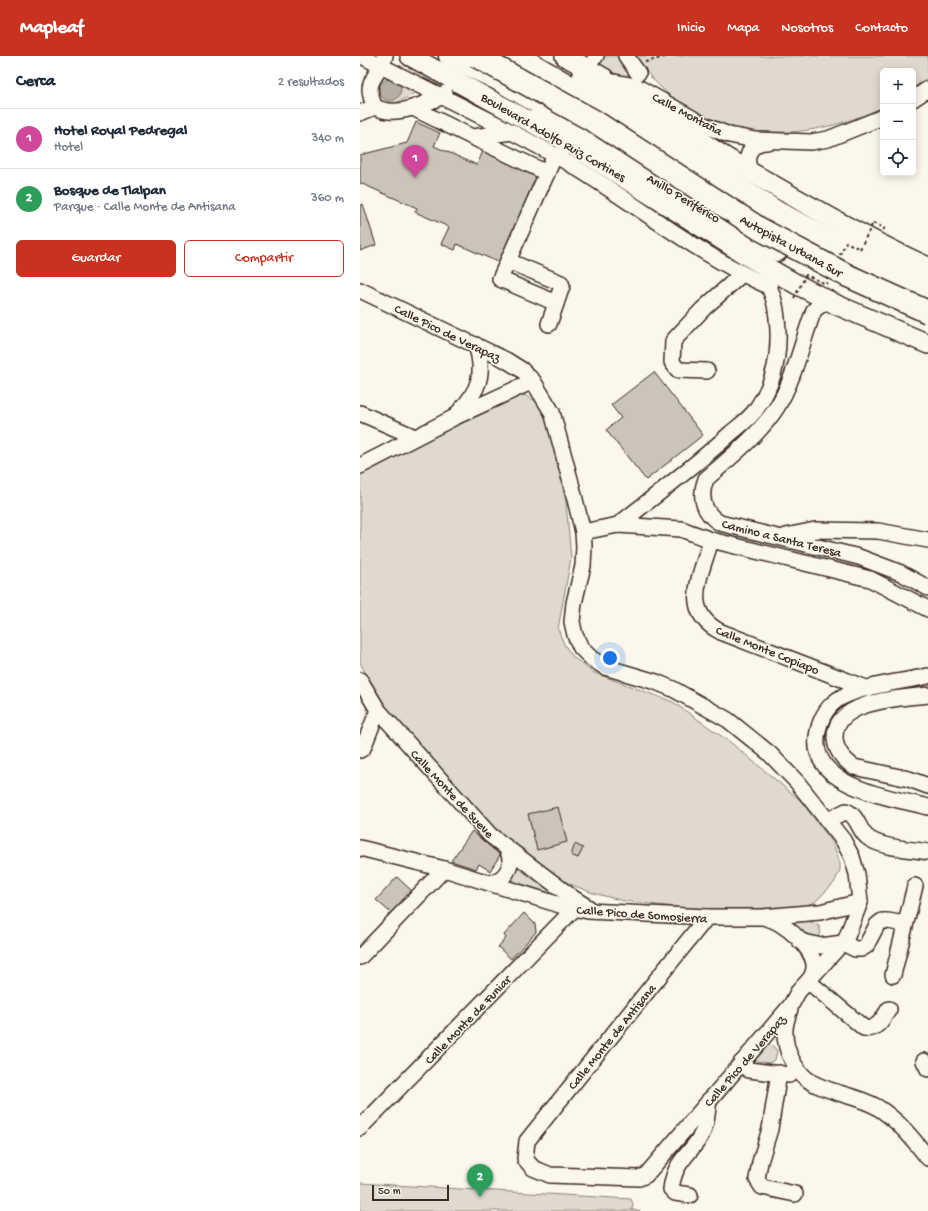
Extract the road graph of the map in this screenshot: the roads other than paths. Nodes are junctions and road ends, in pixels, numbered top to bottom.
1 (362, 56) edge
2 (410, 56) edge
3 (436, 56) edge
4 (450, 56) edge
5 (476, 56) edge
6 (498, 56) edge
7 (517, 56) edge
8 (548, 56) edge
9 (565, 56) edge
10 (626, 56) edge
11 (383, 61) edge
12 (639, 68) road end
13 (496, 78) junction
14 (458, 81) junction
15 (609, 82) junction
16 (928, 89) edge
17 (441, 97) junction
18 (916, 97) edge
19 (375, 107) junction
20 (413, 108) junction
21 (360, 113) edge
22 (880, 118) edge
23 (513, 132) junction
24 (472, 137) junction
25 (695, 138) junction
26 (767, 142) junction
27 (558, 144) junction
28 (751, 172) junction
29 (548, 173) junction
30 (748, 257) junction
31 (508, 261) junction
32 (928, 267) edge
33 (742, 274) junction
34 (770, 287) junction
35 (928, 287) edge
36 (360, 290) edge
37 (928, 296) edge
38 (556, 303) junction
39 (837, 304) junction
40 (928, 312) edge
41 (928, 323) edge
42 (549, 324) dead end
43 (928, 344) edge
44 (476, 345) junction
45 (706, 371) dead end
46 (533, 381) junction
47 (360, 413) edge
48 (453, 418) junction
49 (415, 437) junction
50 (717, 446) junction
51 (726, 461) junction
52 (360, 466) edge
53 (618, 525) junction
54 (583, 532) junction
55 (781, 538) junction
56 (711, 540) junction
57 (928, 540) edge
58 (928, 588) edge
59 (928, 609) edge
60 (928, 676) edge
61 (360, 680) edge
62 (868, 689) junction
63 (928, 695) edge
64 (378, 710) junction
65 (360, 750) edge
66 (928, 786) edge
67 (928, 807) edge
68 (828, 820) junction
69 (505, 846) junction
70 (360, 848) edge
71 (928, 852) edge
72 (444, 869) junction
73 (490, 883) junction
74 (915, 886) dead end
75 (860, 902) junction
76 (574, 909) junction
77 (603, 912) junction
78 (706, 917) junction
79 (762, 917) junction
80 (905, 924) junction
81 (800, 941) junction
82 (843, 943) junction
83 (360, 957) edge
84 (893, 975) dead end
85 (808, 982) junction
86 (791, 1005) junction
87 (890, 1009) dead end
88 (741, 1063) junction
89 (779, 1073) junction
90 (812, 1082) junction
91 (709, 1100) junction
92 (360, 1128) edge
93 (928, 1158) edge
94 (525, 1159) joint
95 (795, 1194) dead end
96 (690, 1195) dead end

1 - 11 street
2 - 14 main road, Boulevard Adolfo Ruiz Cortines
3 - 13 highway
3 - 27 highway
4 - 13 highway, Anillo Periférico
5 - 40 highway, Autopista Urbana Sur, bridge
6 - 37 highway, Autopista Urbana Sur
7 - 35 highway
8 - 25 highway
9 - 15 main road
10 - 12 street
11 - 17 street
11 - 19 street
13 - 41 highway, Anillo Periférico
14 - 17 street
14 - 27 main road, Boulevard Adolfo Ruiz Cortines
15 - 25 main road
15 - 26 street, Calle Montaña
16 - 18 street
17 - 20 street
17 - 23 street
19 - 20 street
19 - 21 street
20 - 24 street
22 - 26 street, Calle Montaña
23 - 24 street
23 - 27 street
23 - 27 street
24 - 29 street
25 - 28 main road
26 - 28 street
27 - 29 street
27 - 30 main road, Boulevard Adolfo Ruiz Cortines
27 - 33 street
28 - 32 main road
29 - 31 street
30 - 34 street, Camino a Santa Teresa
30 - 39 main road, Boulevard Adolfo Ruiz Cortines
31 - 38 street
31 - 38 street
33 - 34 street
33 - 45 street
34 - 50 street, Camino a Santa Teresa
36 - 44 street, Calle Pico de Verapaz
38 - 42 street
39 - 43 main road, Boulevard Adolfo Ruiz Cortines
39 - 51 street, Camino a Santa Teresa
44 - 46 street, Calle Pico de Verapaz
44 - 48 street
46 - 48 street
46 - 54 street
47 - 49 street
48 - 49 street
49 - 52 street
50 - 51 street
50 - 53 street, Camino a Santa Teresa
51 - 55 street, Camino a Santa Teresa
53 - 54 street, Camino a Santa Teresa
53 - 56 street, Camino a Santa Teresa
54 - 68 street
55 - 57 street
55 - 58 street, Camino a Santa Teresa
56 - 59 street, Camino a Santa Teresa
56 - 62 street, Calle Monte Copiapo
60 - 62 street
61 - 64 street, Calle Monte de Sueve
62 - 67 street
63 - 66 street
64 - 65 street
64 - 69 street, Calle Monte de Sueve
68 - 71 street
68 - 75 street
69 - 73 street
69 - 77 street, Calle Monte de Sueve
70 - 72 street, Calle Pico de Somosierra
72 - 73 street, Calle Pico de Somosierra
72 - 83 street
73 - 76 street, Calle Pico de Somosierra
74 - 80 street
75 - 79 street, Calle Pico de Somosierra
75 - 82 street
76 - 77 street, Calle Pico de Somosierra
76 - 92 street, Calle Monte de Funiar
77 - 78 street, Calle Pico de Somosierra
78 - 79 street, Calle Pico de Somosierra
78 - 94 street, Calle Monte de Antisana
79 - 81 street
80 - 82 street
80 - 84 street
81 - 82 street
81 - 85 street
82 - 85 street
85 - 86 street
85 - 87 street
86 - 88 street, Calle Pico de Verapaz
86 - 90 street, Calle Pico de Verapaz
88 - 89 street
88 - 91 street, Calle Pico de Verapaz
89 - 90 street
89 - 95 street
90 - 93 street, Calle Pico de Verapaz
91 - 94 street, Calle Pico de Verapaz
91 - 96 street

